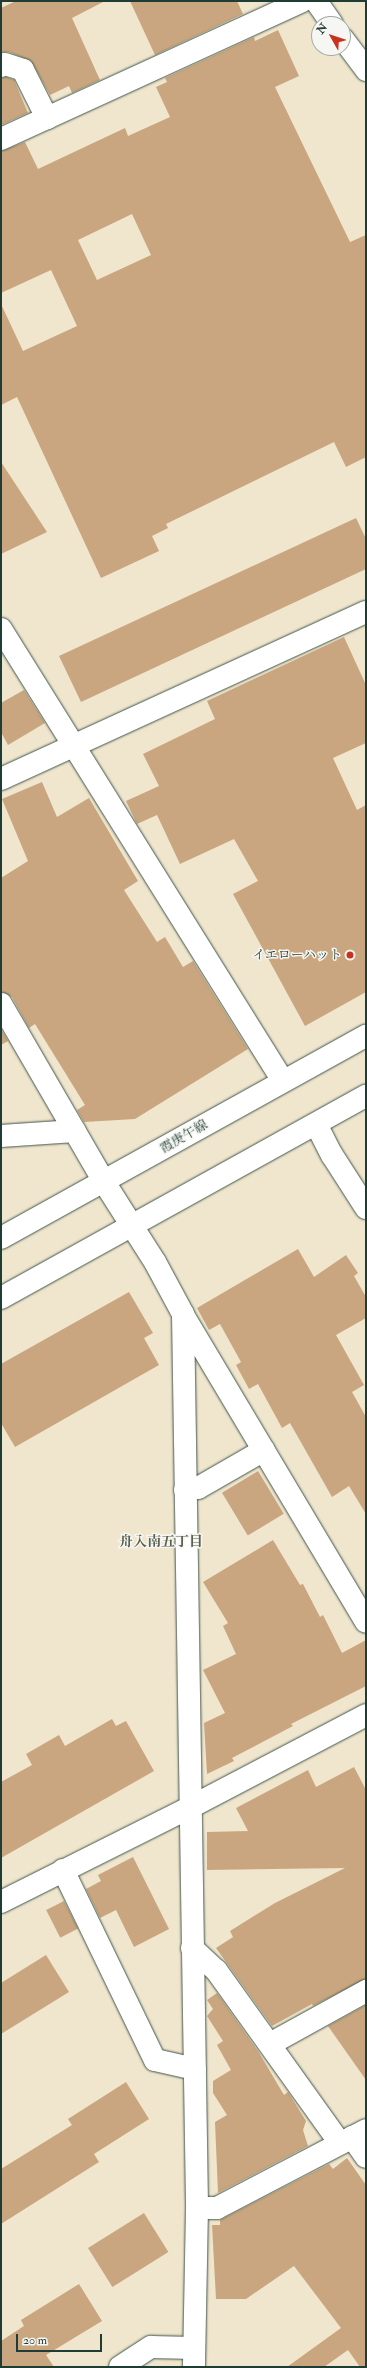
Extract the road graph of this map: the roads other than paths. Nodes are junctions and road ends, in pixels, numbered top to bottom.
1 (302, 1) edge
2 (316, 1) edge
3 (326, 16) edge
4 (351, 49) edge
5 (1, 66) edge
6 (366, 70) edge
7 (47, 118) junction
8 (1, 140) edge
9 (366, 612) edge
10 (1, 629) edge
11 (75, 745) junction
12 (1, 779) edge
13 (1, 1004) edge
14 (366, 1036) edge
15 (282, 1081) junction
16 (366, 1096) edge
17 (316, 1124) junction
18 (74, 1132) junction
19 (1, 1136) edge
20 (104, 1182) junction
21 (366, 1208) edge
22 (132, 1225) junction
23 (1, 1238) edge
24 (1, 1298) edge
25 (183, 1314) junction
26 (264, 1450) junction
27 (185, 1490) junction
28 (366, 1622) edge
29 (366, 1715) edge
30 (189, 1808) junction
31 (63, 1870) junction
32 (1, 1902) edge
33 (192, 1948) junction
34 (366, 1992) edge
35 (270, 2044) junction
36 (195, 2068) junction
37 (353, 2137) edge
38 (366, 2157) edge
39 (197, 2208) junction
40 (194, 2357) edge
41 (120, 2367) edge

1 - 7 street
2 - 3 street
4 - 6 street
5 - 7 street
7 - 8 street
9 - 11 street
10 - 11 street
11 - 12 street
11 - 15 street
13 - 18 street
14 - 15 street, 霞庚午線
15 - 20 street, 霞庚午線
16 - 17 street
17 - 21 street
17 - 22 street
18 - 19 street
18 - 20 street
20 - 22 street
20 - 23 street, 霞庚午線
22 - 24 street
22 - 25 street
25 - 26 street
25 - 27 street
26 - 27 street
26 - 28 street
27 - 30 street
29 - 30 street
30 - 31 street
30 - 33 street
31 - 32 street
31 - 36 street
33 - 35 street
33 - 36 street
34 - 35 street
35 - 37 street
36 - 39 street
37 - 38 street
37 - 39 street
39 - 40 street
40 - 41 street

